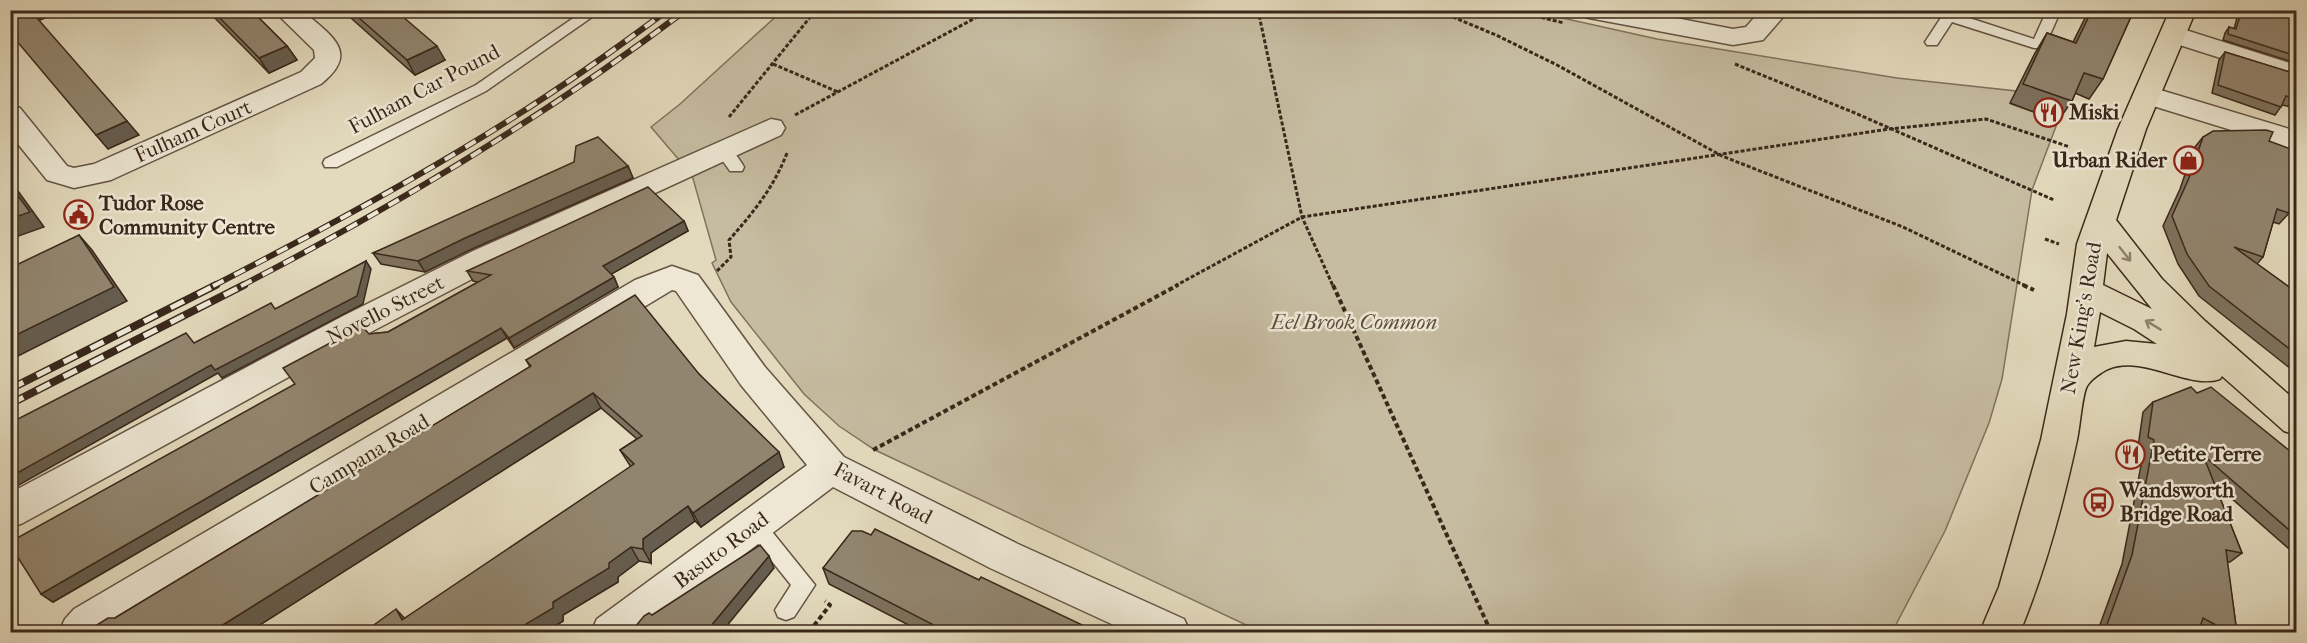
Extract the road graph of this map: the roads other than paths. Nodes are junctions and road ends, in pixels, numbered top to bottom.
1 (286, 10) edge
2 (595, 10) edge
3 (1776, 10) edge
4 (2054, 10) edge
5 (1951, 13) edge
6 (1580, 17) edge
7 (2178, 22) edge
8 (1932, 42) dead end
9 (2296, 74) edge
10 (2147, 95) junction
11 (10, 114) edge
12 (786, 132) road end
13 (2296, 141) edge
14 (331, 163) dead end
15 (2100, 221) junction
16 (678, 286) joint
17 (2086, 291) junction
18 (2070, 381) junction
19 (2249, 386) junction
20 (2296, 421) edge
21 (831, 468) junction
22 (10, 512) edge
23 (754, 524) junction
24 (786, 610) dead end
25 (79, 633) edge
26 (611, 633) edge
27 (1170, 633) edge
28 (2000, 633) edge

1 - 11 street, Fulham Court
2 - 14 lane, Fulham Car Pound
3 - 6 street
4 - 5 lane
5 - 8 lane
7 - 9 street
7 - 10 main road, New King's Road
10 - 13 street
10 - 15 main road, New King's Road
12 - 22 street, Novello Street
15 - 17 main road, New King's Road
15 -> 19 main road
16 - 21 street, Favart Road
16 - 25 street, Campana Road
17 - 18 main road, New King's Road
19 -> 17 main road
18 - 19 main road
18 - 28 main road, New King's Road
19 - 20 main road
21 - 23 street, Basuto Road
21 - 27 street, Favart Road
23 - 24 lane
23 - 26 street, Basuto Road

